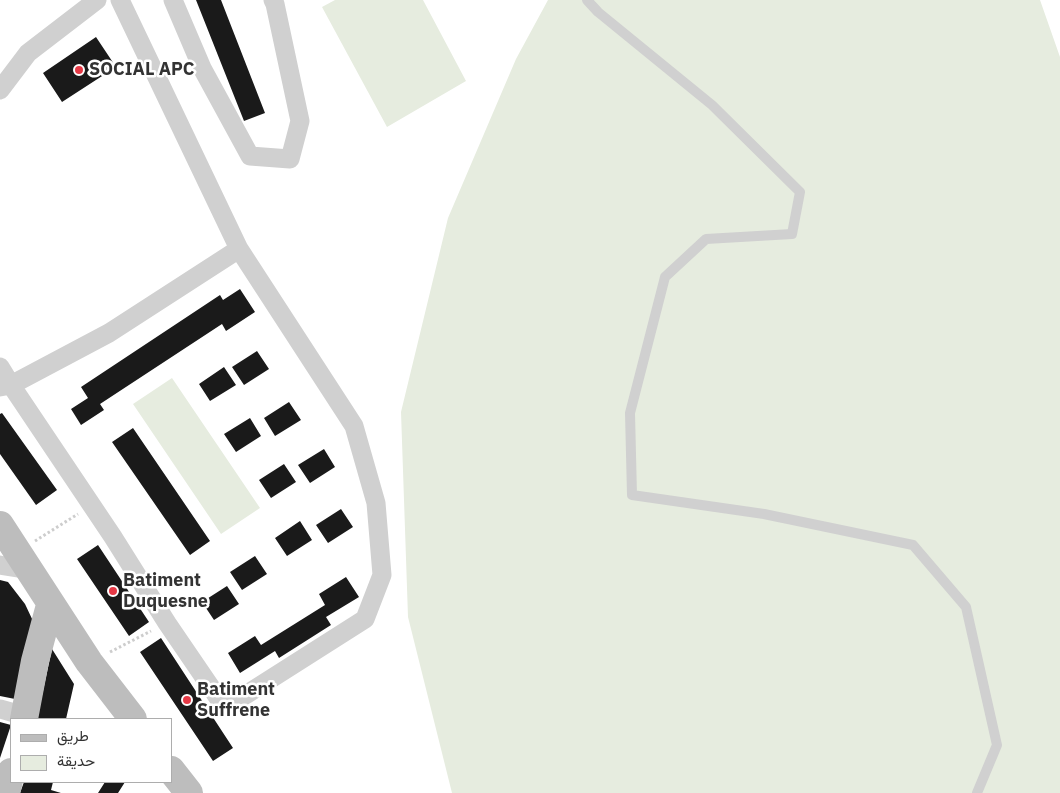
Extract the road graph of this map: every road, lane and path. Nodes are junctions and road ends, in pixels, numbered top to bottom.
1 (97, 0) edge
2 (120, 0) edge
3 (172, 0) edge
4 (273, 0) edge
5 (587, 0) edge
6 (0, 90) edge
7 (239, 250) junction
8 (0, 367) edge
9 (5, 386) edge
10 (92, 505) junction
11 (0, 525) edge
12 (16, 562) edge
13 (50, 605) junction
14 (167, 623) junction
15 (89, 662) junction
16 (17, 715) edge
17 (131, 718) edge
18 (172, 771) edge
19 (10, 776) edge
20 (6, 793) edge
21 (189, 793) edge
22 (977, 793) edge

1 - 6 street
2 - 7 street
3 - 4 street
5 - 22 lane
7 - 9 street
7 - 14 street
8 - 9 street
9 - 10 street
10 - 12 path
10 - 14 street
11 - 12 main road
12 - 13 main road
13 - 15 main road
13 - 16 main road
14 - 15 path
15 - 17 main road
18 - 21 main road
19 - 20 main road

